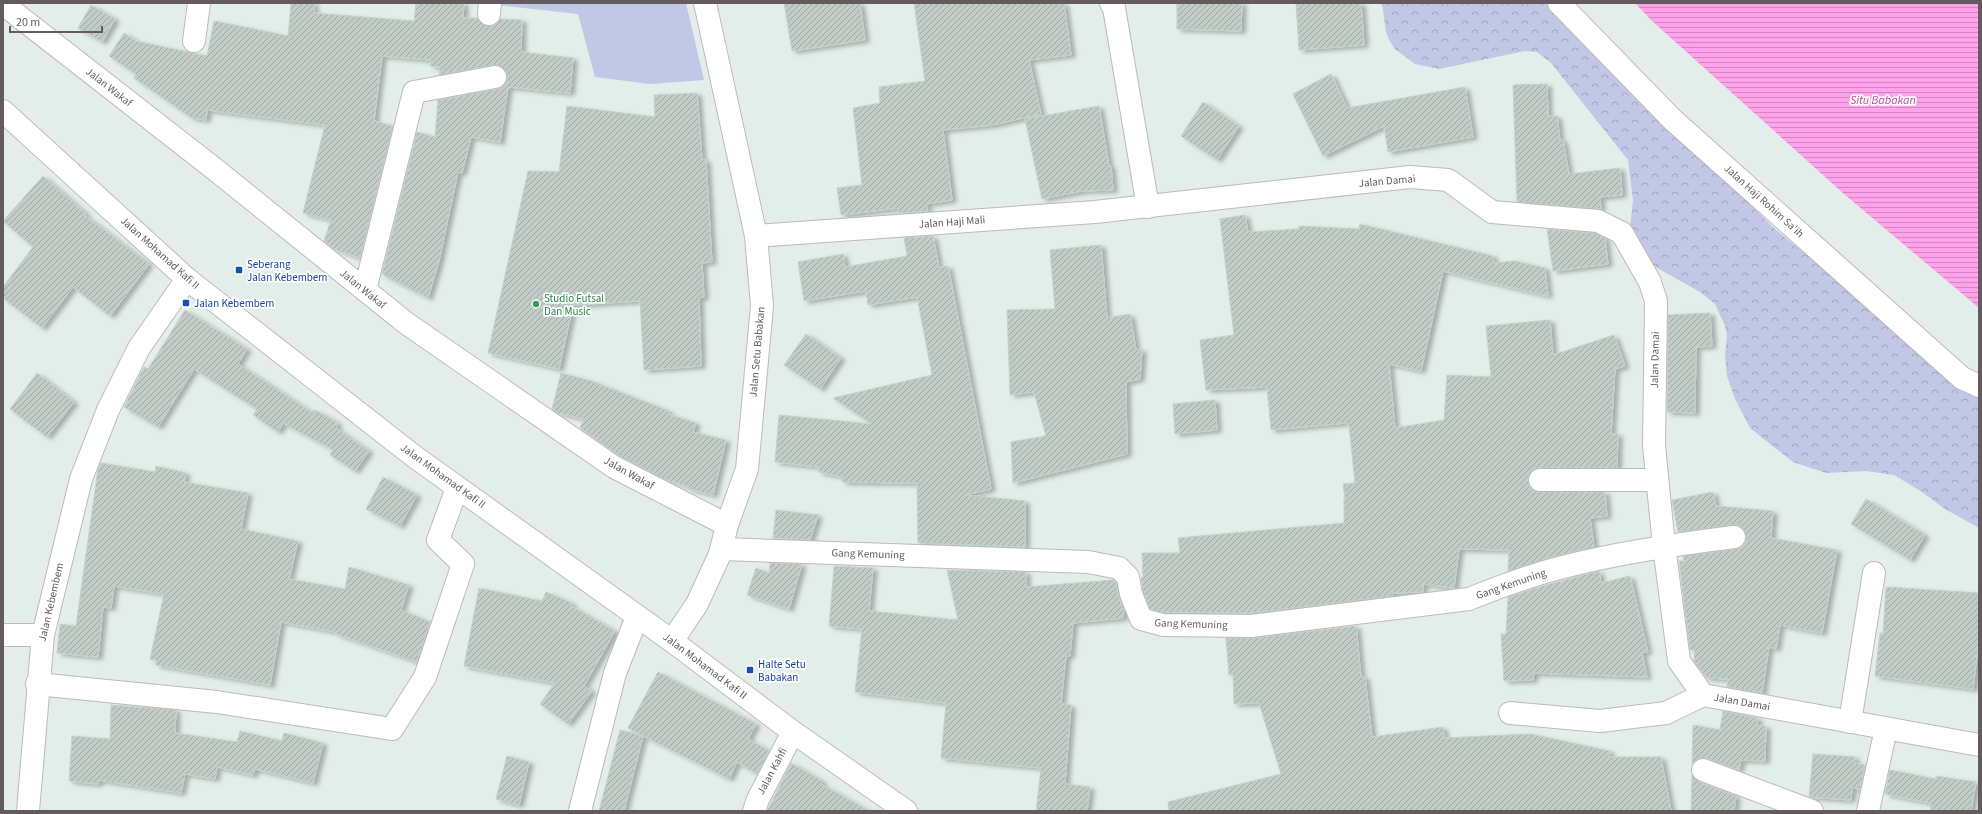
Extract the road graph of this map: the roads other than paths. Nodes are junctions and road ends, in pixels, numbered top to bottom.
1 (199, 3) edge
2 (705, 3) edge
3 (1111, 3) edge
4 (1559, 3) edge
5 (3, 4) edge
6 (194, 41) dead end
7 (495, 77) dead end
8 (3, 111) edge
9 (1148, 207) junction
10 (756, 236) junction
11 (187, 279) junction
12 (365, 290) junction
13 (1979, 386) edge
14 (1540, 480) dead end
15 (1656, 480) junction
16 (457, 488) junction
17 (727, 525) junction
18 (1734, 537) dead end
19 (1664, 546) junction
20 (721, 552) junction
21 (1874, 573) dead end
22 (637, 617) junction
23 (3, 635) edge
24 (43, 635) junction
25 (672, 641) junction
26 (37, 684) junction
27 (1703, 695) junction
28 (1510, 713) dead end
29 (1850, 722) junction
30 (1886, 729) junction
31 (792, 732) junction
32 (1979, 745) edge
33 (1703, 770) dead end
34 (28, 811) edge
35 (580, 811) edge
36 (754, 811) edge
37 (906, 811) edge
38 (1812, 811) edge
39 (1868, 811) edge

1 - 6 street
2 - 10 street, Jalan Setu Babakan
3 - 9 street
4 - 13 street, Jalan Haji Rohim Sa'ih
5 - 12 street, Jalan Wakaf
7 - 12 street
8 - 11 street, Jalan Mohamad Kafi II
9 - 10 street, Jalan Haji Mali
9 - 15 street, Jalan Damai
10 - 17 street, Jalan Setu Babakan
11 - 16 street, Jalan Mohamad Kafi II
11 - 24 street, Jalan Kebembem
12 - 17 street, Jalan Wakaf
14 - 15 street
15 - 19 street, Jalan Damai
16 - 22 street, Jalan Mohamad Kafi II
16 - 26 street
17 - 20 street, Jalan Setu Babakan
18 - 19 street
19 - 20 street, Gang Kemuning
19 - 27 street, Jalan Damai
20 - 25 street, Jalan Setu Babakan
21 - 29 street
22 - 25 street, Jalan Mohamad Kafi II
22 - 35 street
23 - 24 street
24 - 26 street, Jalan Kebembem
25 - 31 street, Jalan Mohamad Kafi II
26 - 34 street, Jalan Kebembem
27 - 28 street
27 - 29 street, Jalan Damai
29 - 30 street, Jalan Damai
30 - 32 street, Jalan Damai
30 - 39 street
31 - 36 street, Jalan Kahfi
31 - 37 street, Jalan Mohamad Kafi II
33 - 38 street

